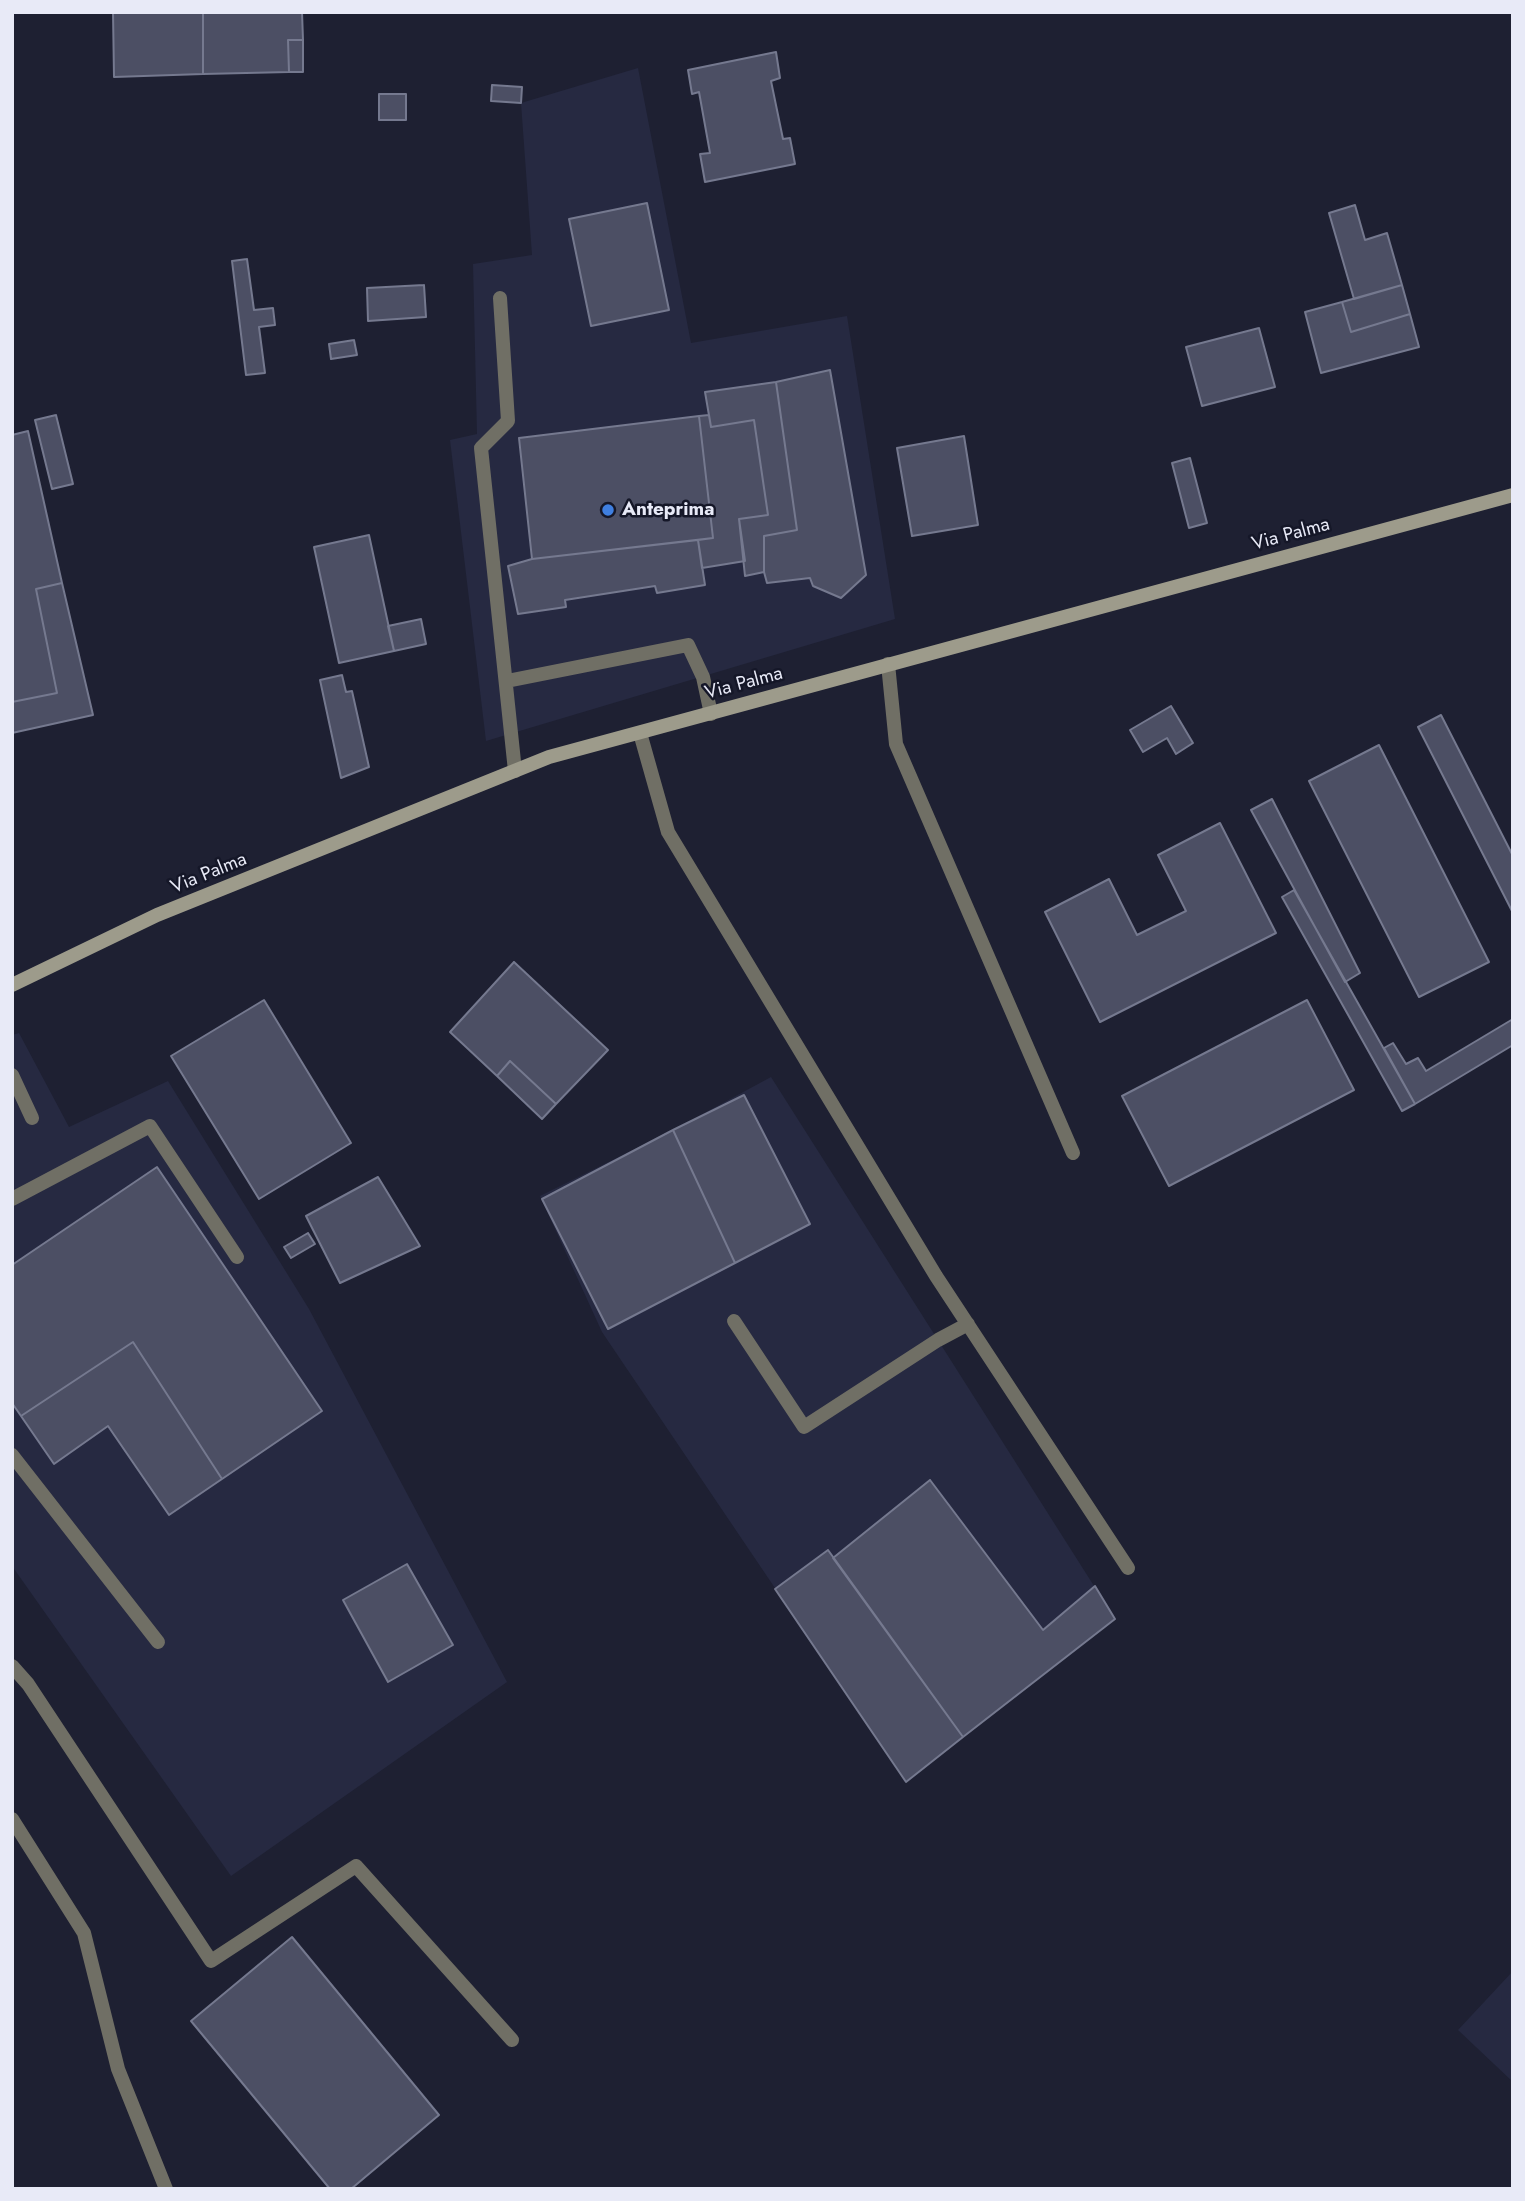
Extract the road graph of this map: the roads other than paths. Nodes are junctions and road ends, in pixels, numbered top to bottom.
1 (500, 298) dead end
2 (1513, 495) edge
3 (888, 664) junction
4 (507, 681) junction
5 (711, 713) junction
6 (640, 733) junction
7 (515, 771) junction
8 (12, 985) edge
9 (12, 1075) edge
10 (32, 1118) dead end
11 (1073, 1153) dead end
12 (12, 1199) edge
13 (237, 1257) dead end
14 (734, 1321) dead end
15 (968, 1324) junction
16 (12, 1455) edge
17 (1128, 1568) dead end
18 (158, 1642) dead end
19 (12, 1666) edge
20 (12, 1819) edge
21 (512, 2040) dead end
22 (166, 2189) edge

1 - 4 lane
2 - 3 main road, Via Palma
3 - 5 main road, Via Palma
3 - 11 lane
4 - 5 lane
4 - 7 lane
5 - 6 main road, Via Palma
6 - 7 main road, Via Palma
6 - 15 lane
7 - 8 main road, Via Palma
9 - 10 lane
12 - 13 lane
14 - 15 lane
15 - 17 lane
16 - 18 lane
19 - 21 lane
20 - 22 lane

